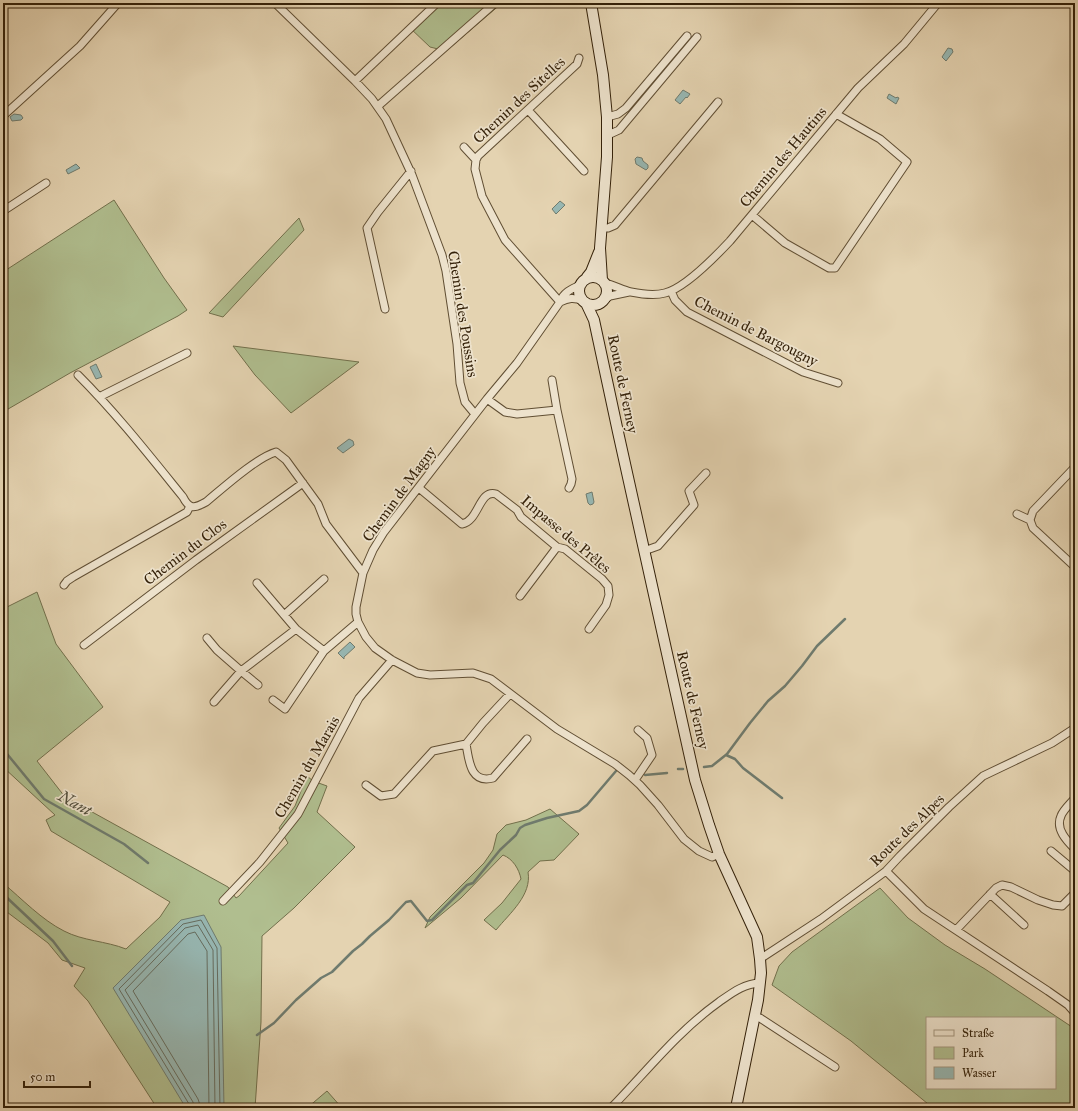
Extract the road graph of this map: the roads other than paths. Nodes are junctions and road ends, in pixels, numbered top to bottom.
1 (118, 3) edge
2 (275, 3) edge
3 (437, 3) edge
4 (495, 3) edge
5 (591, 3) edge
6 (938, 3) edge
7 (687, 36) dead end
8 (697, 37) dead end
9 (579, 58) dead end
10 (355, 81) junction
11 (718, 102) dead end
12 (378, 106) junction
13 (528, 110) junction
14 (836, 114) junction
15 (3, 116) edge
16 (607, 117) junction
17 (608, 135) junction
18 (464, 147) dead end
19 (476, 160) junction
20 (411, 171) junction
21 (584, 171) dead end
22 (46, 183) dead end
23 (3, 211) edge
24 (752, 215) junction
25 (602, 228) junction
26 (600, 248) junction
27 (588, 277) junction
28 (603, 281) junction
29 (580, 285) junction
30 (671, 291) junction
31 (630, 292) junction
32 (560, 302) junction
33 (584, 302) junction
34 (601, 302) junction
35 (385, 309) dead end
36 (594, 320) junction
37 (187, 354) dead end
38 (78, 375) dead end
39 (552, 380) dead end
40 (838, 383) dead end
41 (99, 397) junction
42 (487, 399) junction
43 (557, 410) junction
44 (475, 414) junction
45 (1075, 468) edge
46 (706, 473) dead end
47 (303, 482) junction
48 (419, 488) junction
49 (569, 488) dead end
50 (190, 506) junction
51 (1017, 514) dead end
52 (1030, 520) junction
53 (557, 548) junction
54 (644, 551) junction
55 (1075, 567) edge
56 (362, 573) junction
57 (324, 580) dead end
58 (257, 583) dead end
59 (64, 585) dead end
60 (520, 596) dead end
61 (284, 615) junction
62 (358, 622) junction
63 (296, 629) junction
64 (589, 629) dead end
65 (207, 638) dead end
66 (84, 645) dead end
67 (324, 651) junction
68 (392, 660) junction
69 (241, 671) junction
70 (258, 686) dead end
71 (510, 694) junction
72 (273, 700) dead end
73 (214, 702) dead end
74 (1075, 728) edge
75 (638, 730) dead end
76 (527, 739) dead end
77 (466, 744) junction
78 (635, 780) junction
79 (366, 785) dead end
80 (1075, 798) edge
81 (1075, 849) edge
82 (1051, 851) dead end
83 (719, 854) junction
84 (886, 871) junction
85 (1075, 871) edge
86 (1075, 893) edge
87 (990, 894) junction
88 (223, 901) dead end
89 (1024, 925) dead end
90 (956, 930) junction
91 (760, 959) junction
92 (760, 983) junction
93 (1075, 1013) edge
94 (754, 1016) junction
95 (835, 1067) dead end
96 (741, 1080) junction
97 (611, 1108) edge
98 (736, 1108) edge
99 (741, 1108) edge

1 - 15 street
2 - 10 street, Chemin des Poussins
3 - 10 street
4 - 12 street
5 - 16 main road
6 - 14 street, Chemin des Hautins
7 - 16 street
8 - 17 street
9 - 13 street, Chemin des Sitelles
10 - 12 street, Chemin des Poussins
11 - 25 street
12 - 20 street, Chemin des Poussins
13 - 19 street, Chemin des Sitelles
13 - 21 street
14 - 24 street, Chemin des Hautins
14 - 24 street
16 - 17 main road
17 - 25 main road
18 - 19 street, Chemin des Sitelles
19 - 32 street, Chemin des Sitelles
20 - 35 street
20 - 44 street, Chemin des Poussins
22 - 23 street
24 - 30 street, Chemin des Hautins
25 - 26 main road
26 - 27 main road
26 - 28 main road
27 - 28 main road
27 - 29 main road
28 - 31 street, Chemin des Hautins
28 - 34 main road
29 - 32 street, Chemin de Magny
29 - 33 main road
30 - 31 street, Chemin des Hautins
30 - 40 street, Chemin de Bargougny
31 - 34 street, Chemin des Hautins
32 - 33 street
32 - 42 street, Chemin de Magny
33 - 34 main road
33 - 36 main road, Route de Ferney
34 - 36 main road, Route de Ferney
36 - 54 main road, Route de Ferney
37 - 41 street
38 - 41 street
39 - 43 street
41 - 50 street
42 - 43 street
42 - 44 street, Chemin de Magny
43 - 49 street
44 - 48 street, Chemin de Magny
45 - 52 street
46 - 54 street
47 - 50 street, Chemin du Clos
47 - 56 street, Chemin du Clos
47 - 66 street, Chemin du Clos
48 - 53 street, Impasse des Prêles
48 - 56 street, Chemin de Magny
50 - 59 street, Chemin du Clos
51 - 52 street
52 - 55 street
53 - 60 street
53 - 64 street, Impasse des Prêles
54 - 83 main road, Route de Ferney
56 - 62 street, Chemin de Magny
57 - 61 street
58 - 61 street
61 - 63 street
62 - 67 street
62 - 68 street, Chemin de Magny
63 - 67 street
63 - 69 street
65 - 69 street
67 - 72 street
68 - 71 street, Chemin de Magny
68 - 88 street, Chemin du Marais
69 - 70 street
69 - 73 street
71 - 77 street
71 - 78 street, Chemin de Magny
74 - 84 street, Route des Alpes
75 - 78 street
76 - 77 street
77 - 79 street
78 - 83 street, Chemin de Magny
80 - 81 street
82 - 85 street
83 - 91 main road, Route de Ferney
84 - 90 street
84 - 91 street, Route des Alpes
86 - 87 street
87 - 89 street
87 - 90 street
90 - 93 street
91 - 92 main road, Route de Ferney
92 - 94 main road, Route de Ferney
92 - 97 street
94 - 95 street
94 - 96 main road, Route de Ferney
96 - 98 main road, Route de Ferney
96 - 99 main road, Route de Ferney

